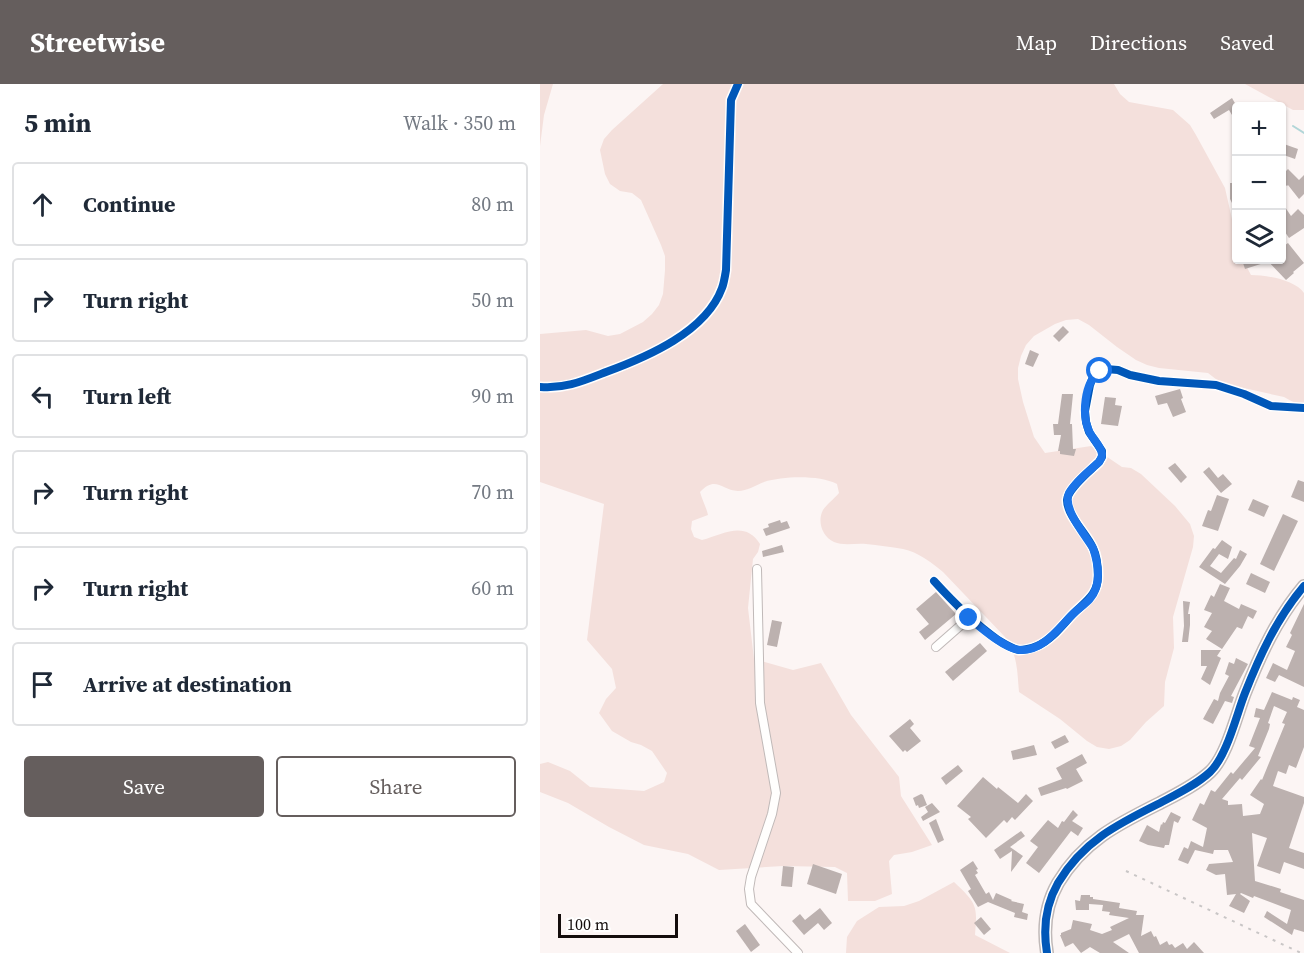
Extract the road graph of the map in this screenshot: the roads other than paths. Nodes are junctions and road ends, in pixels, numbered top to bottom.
1 (738, 84) edge
2 (540, 387) edge
3 (1304, 408) edge
4 (757, 570) dead end
5 (934, 581) dead end
6 (1304, 586) edge
7 (969, 618) junction
8 (936, 647) dead end
9 (798, 953) edge
10 (1047, 953) edge

1 - 2 street
3 - 7 street
4 - 9 street
5 - 7 street
6 - 10 street
7 - 8 street

